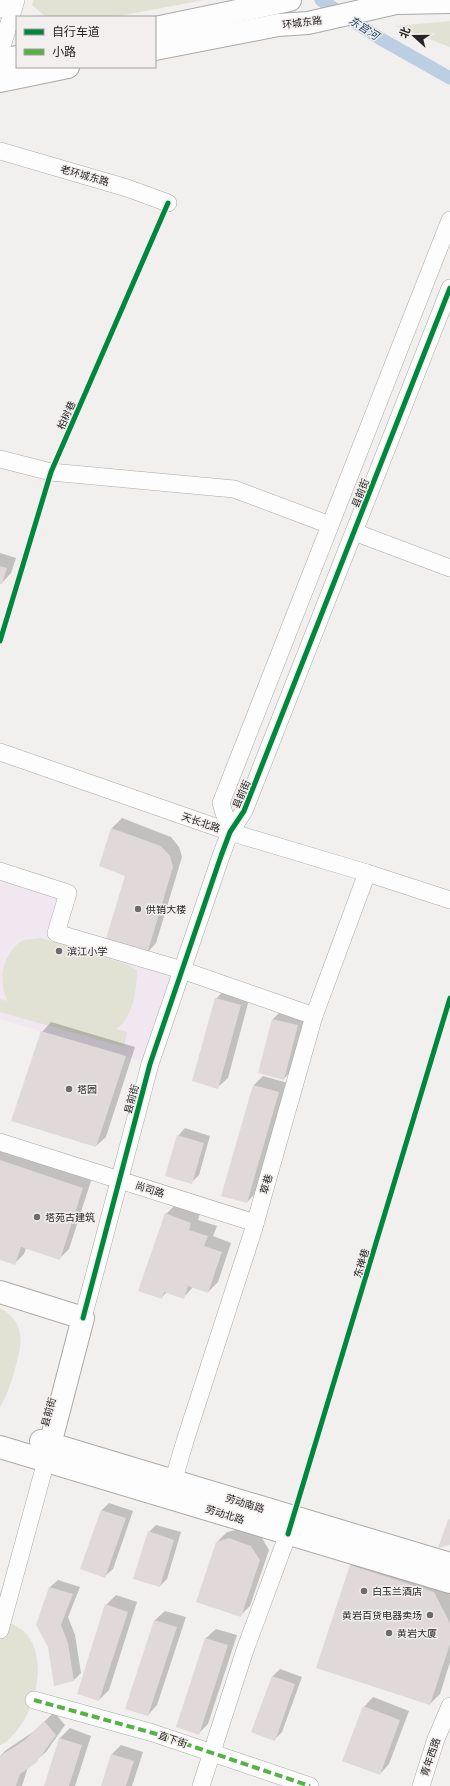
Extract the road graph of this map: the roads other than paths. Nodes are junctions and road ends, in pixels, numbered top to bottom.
1 (2, 0) edge
2 (16, 0) edge
3 (282, 1) edge
4 (450, 2) edge
5 (0, 9) edge
6 (156, 28) edge
7 (156, 49) edge
8 (0, 53) edge
9 (16, 57) edge
10 (0, 61) edge
11 (63, 68) edge
12 (0, 81) edge
13 (0, 151) edge
14 (168, 203) dead end
15 (450, 220) edge
16 (450, 288) edge
17 (0, 459) edge
18 (330, 526) junction
19 (354, 532) junction
20 (450, 568) edge
21 (0, 752) edge
22 (230, 832) junction
23 (0, 871) edge
24 (367, 873) junction
25 (450, 900) edge
26 (182, 970) junction
27 (314, 1016) junction
28 (0, 1142) edge
29 (119, 1179) junction
30 (255, 1222) junction
31 (0, 1292) edge
32 (82, 1311) junction
33 (0, 1447) edge
34 (43, 1451) junction
35 (171, 1489) junction
36 (288, 1534) junction
37 (450, 1564) edge
38 (450, 1582) edge
39 (5, 1593) edge
40 (0, 1630) edge
41 (34, 1700) dead end
42 (450, 1706) edge
43 (212, 1752) junction
44 (201, 1786) edge
45 (310, 1786) edge
46 (421, 1786) edge

1 - 5 street
2 - 8 street
3 - 6 main road
4 - 7 main road, 环城东路
9 - 10 main road
11 - 12 main road
13 - 14 street, 老环城东路
15 - 18 street, 县前街
16 - 19 street, 县前街
17 - 18 street
18 - 22 street, 县前街
19 - 20 street
19 - 22 street, 县前街
21 - 22 street, 天长北路
22 - 24 street, 天长北路
22 - 26 street, 县前街
23 - 26 street
24 - 25 street, 天长北路
24 - 27 street, 草巷
26 - 27 street
26 - 29 street, 县前街
27 - 30 street, 草巷
28 - 29 street, 尚司路
29 - 30 street, 尚司路
29 - 32 street, 县前街
30 - 35 street, 草巷
31 - 32 main road
32 - 34 main road, 县前街
33 - 34 main road, 劳动北路
34 - 35 main road, 劳动北路
34 - 39 street, 县前街
35 - 36 main road, 劳动北路
35 - 37 main road, 劳动南路
36 - 38 main road, 劳动北路
36 - 43 street
39 - 40 street, 县前街
41 - 43 street, 直下街
42 - 46 street, 青年西路
43 - 44 street
43 - 45 street, 直下街

